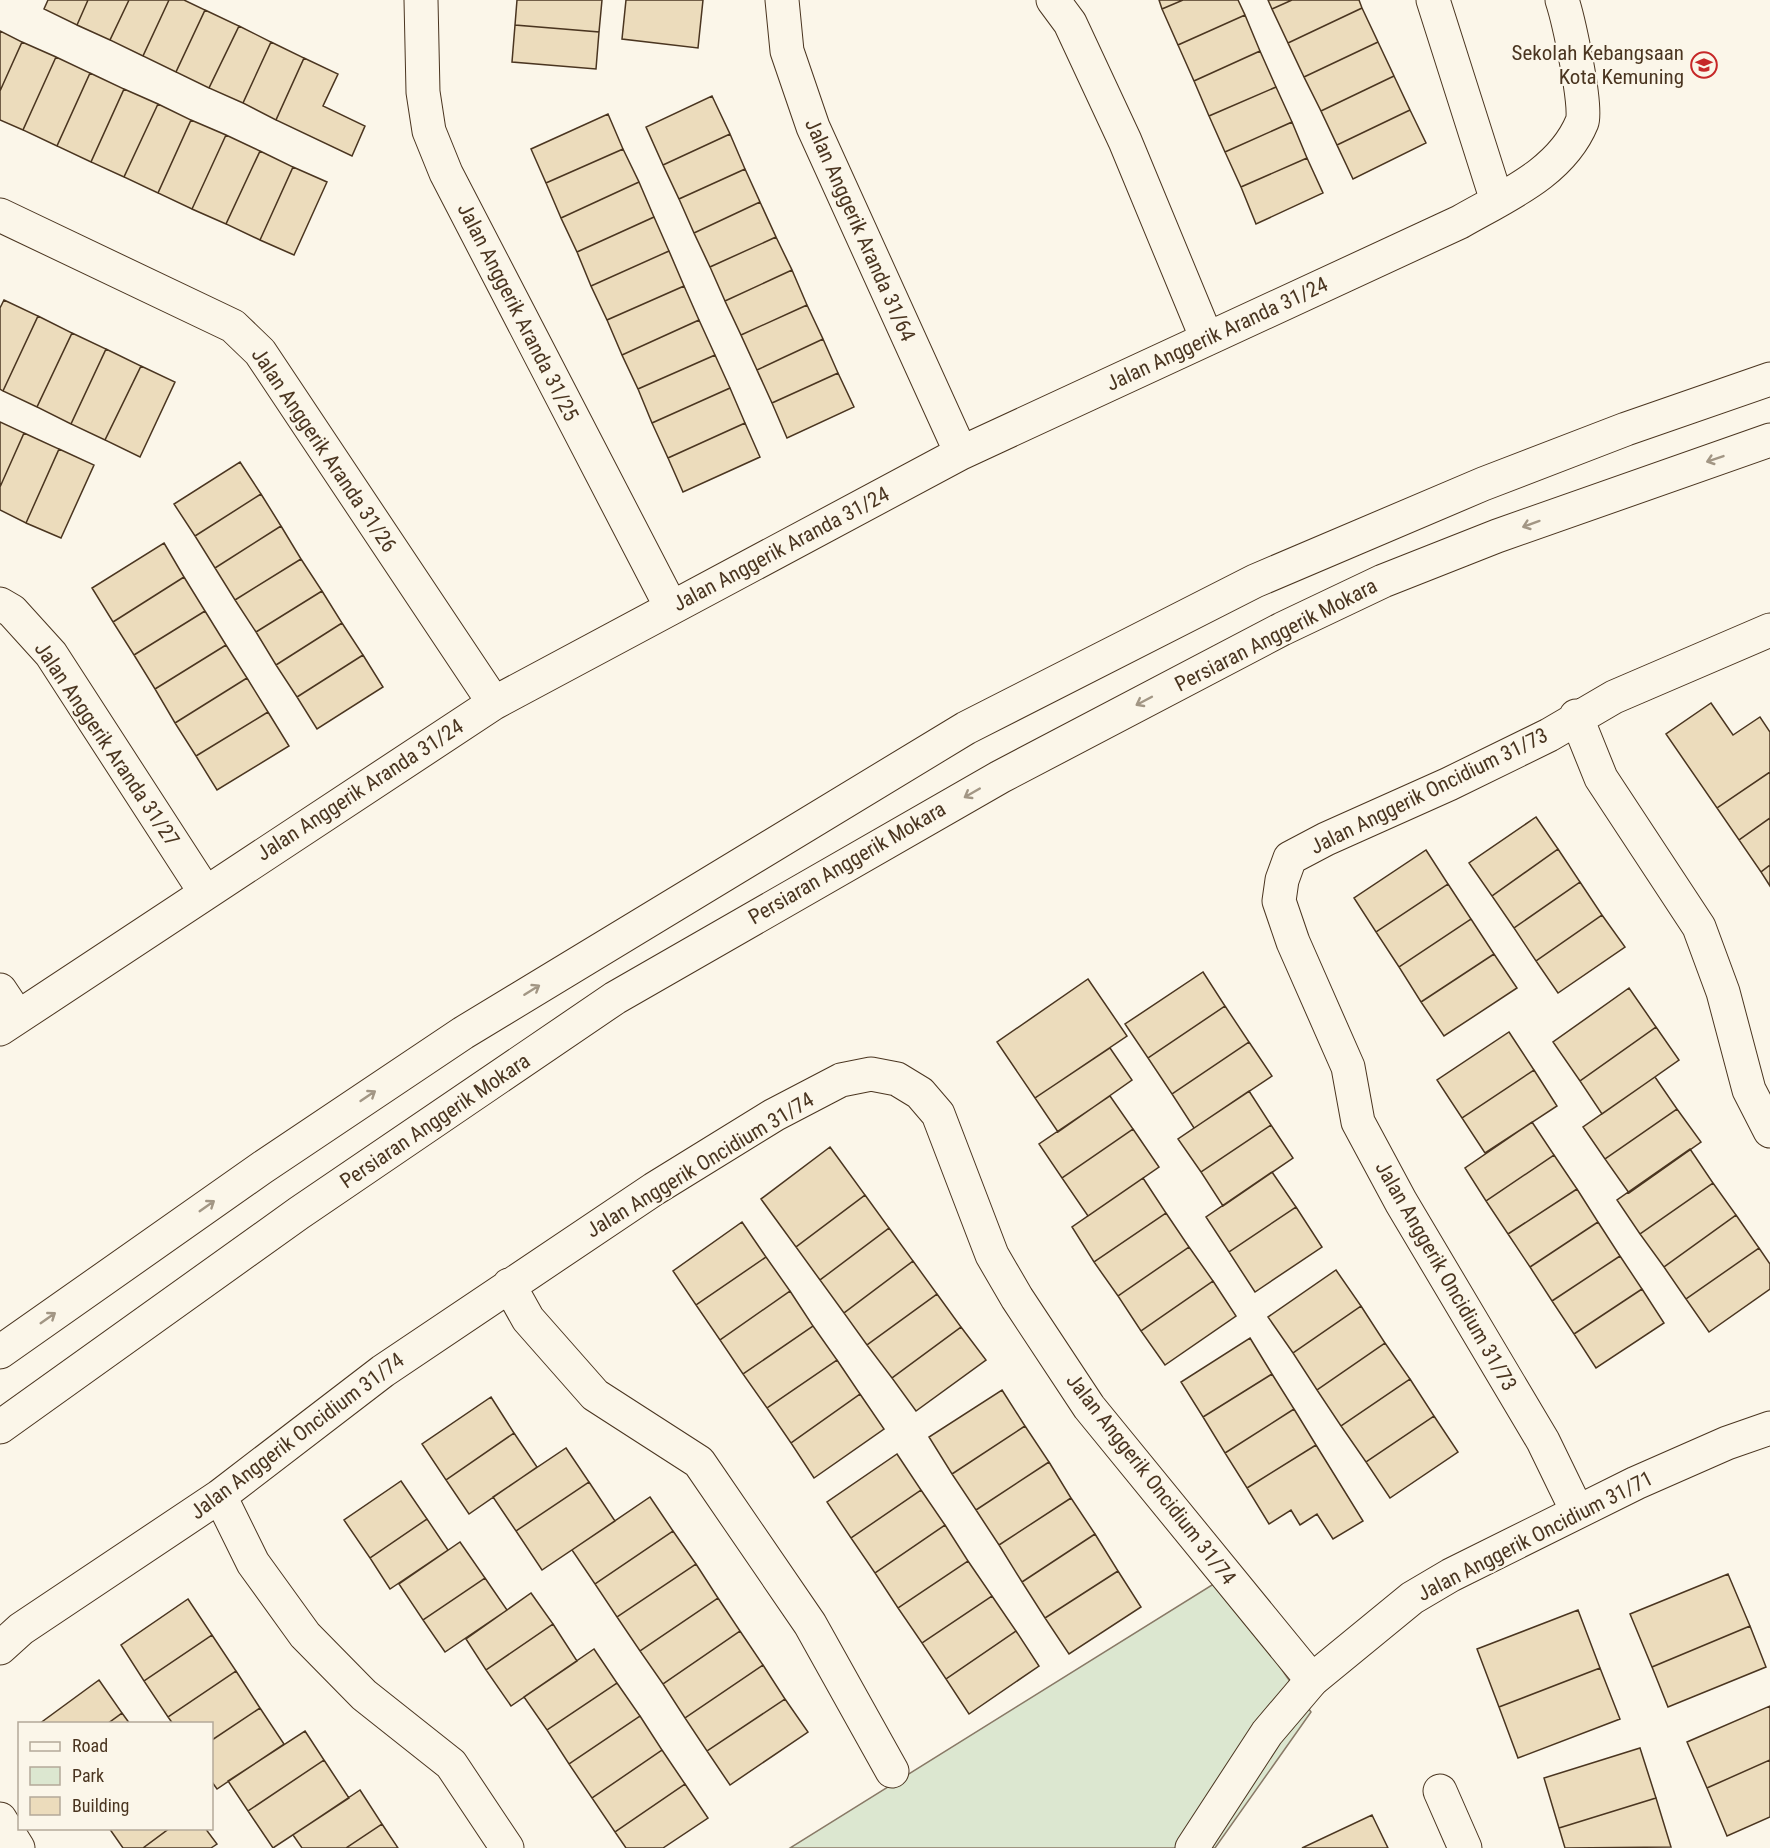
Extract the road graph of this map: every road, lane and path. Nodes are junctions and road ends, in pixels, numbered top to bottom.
1 (421, 0) edge
2 (782, 0) edge
3 (1053, 0) edge
4 (1433, 0) edge
5 (1563, 0) edge
6 (1497, 201) junction
7 (0, 215) edge
8 (1206, 339) junction
9 (1770, 380) edge
10 (1770, 440) edge
11 (961, 453) junction
12 (0, 604) edge
13 (671, 607) junction
14 (1770, 630) edge
15 (494, 703) junction
16 (1576, 717) junction
17 (205, 892) junction
18 (0, 990) edge
19 (9, 1023) edge
20 (1770, 1131) edge
21 (509, 1285) junction
22 (0, 1352) edge
23 (0, 1427) edge
24 (1770, 1428) edge
25 (220, 1496) junction
26 (1577, 1511) junction
27 (0, 1648) edge
28 (1312, 1680) junction
29 (892, 1771) dead end
30 (1440, 1791) dead end
31 (0, 1819) edge
32 (18, 1848) edge
33 (507, 1848) edge
34 (1192, 1848) edge
35 (1465, 1848) edge

1 - 13 street, Jalan Anggerik Aranda 31/25
2 - 11 street, Jalan Anggerik Aranda 31/64
3 - 8 street
4 - 6 street
5 - 6 street, Jalan Anggerik Aranda 31/24
6 - 8 street, Jalan Anggerik Aranda 31/24
7 - 15 street, Jalan Anggerik Aranda 31/26
8 - 11 street, Jalan Anggerik Aranda 31/24
22 -> 9 street
10 -> 23 street, Persiaran Anggerik Mokara
11 - 13 street, Jalan Anggerik Aranda 31/24
12 - 17 street, Jalan Anggerik Aranda 31/27
13 - 15 street, Jalan Anggerik Aranda 31/24
14 - 16 street, Jalan Anggerik Oncidium 31/73
15 - 17 street, Jalan Anggerik Aranda 31/24
16 - 20 street
16 - 26 street, Jalan Anggerik Oncidium 31/73
17 - 19 street, Jalan Anggerik Aranda 31/24
18 - 19 street
21 - 25 street, Jalan Anggerik Oncidium 31/74
21 - 28 street, Jalan Anggerik Oncidium 31/74
21 - 29 street
24 - 26 street, Jalan Anggerik Oncidium 31/71
25 - 27 street, Jalan Anggerik Oncidium 31/74
25 - 33 street
26 - 28 street, Jalan Anggerik Oncidium 31/71
28 - 34 street, Jalan Anggerik Oncidium 31/71
30 - 35 street
31 - 32 street

